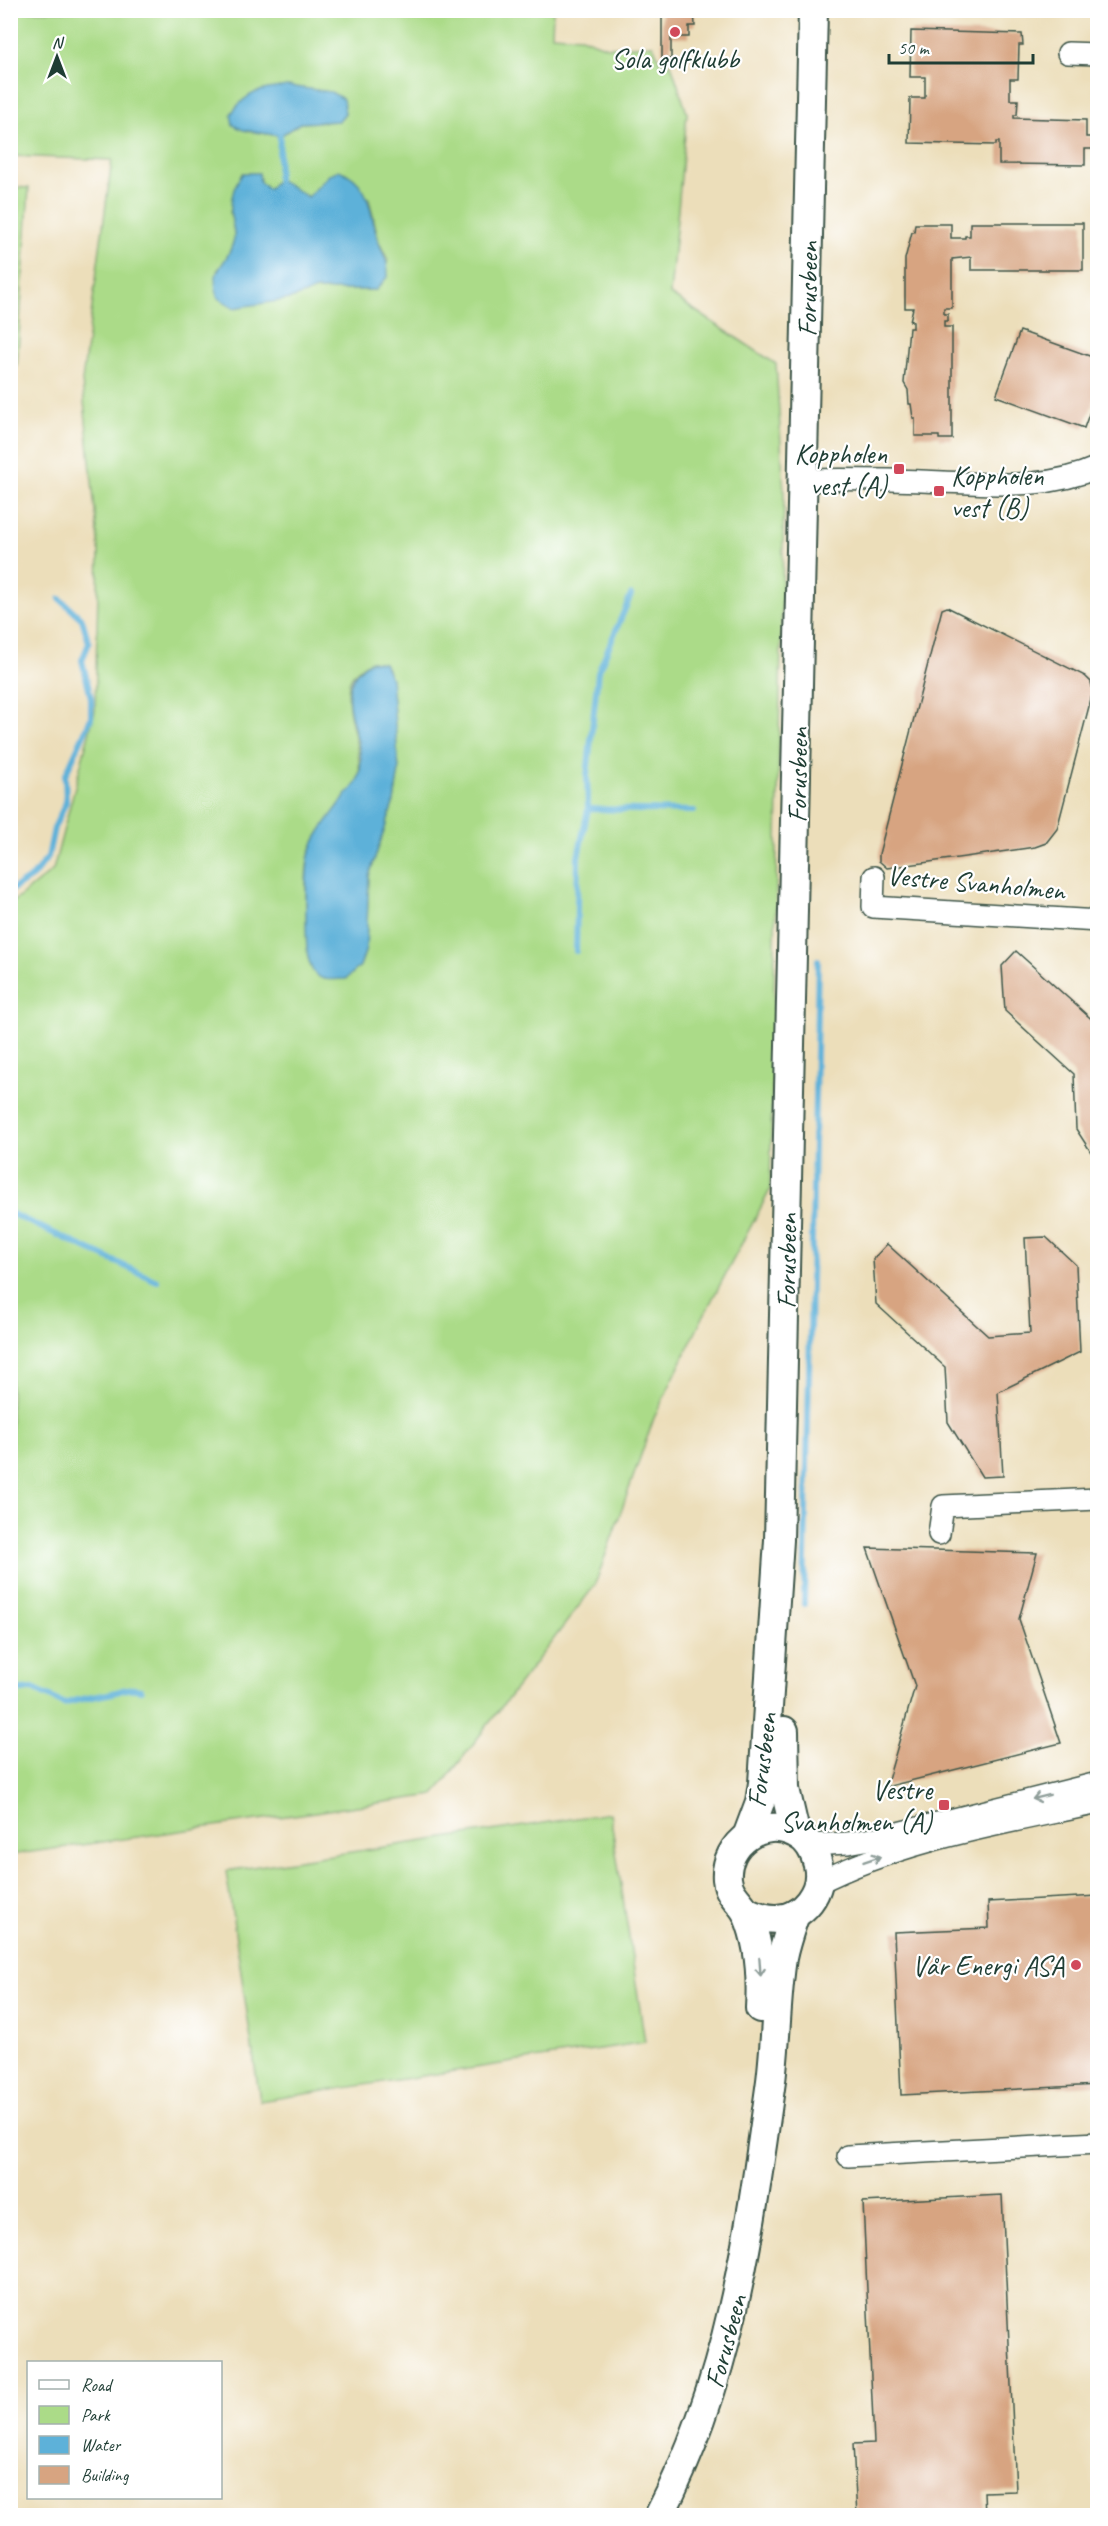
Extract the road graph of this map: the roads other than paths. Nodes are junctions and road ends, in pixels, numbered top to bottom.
1 (813, 10) edge
2 (1068, 53) dead end
3 (1098, 54) edge
4 (1098, 467) edge
5 (804, 480) junction
6 (874, 878) dead end
7 (1098, 921) edge
8 (1098, 1499) edge
9 (939, 1534) dead end
10 (779, 1540) junction
11 (1098, 1783) edge
12 (1098, 1803) edge
13 (748, 1834) junction
14 (802, 1839) junction
15 (818, 1883) junction
16 (746, 1911) junction
17 (795, 1914) junction
18 (1098, 2143) edge
19 (848, 2156) dead end
20 (759, 2157) junction
21 (659, 2516) edge

1 - 5 main road, Forusbeen
2 - 3 street
4 - 5 street
5 - 10 main road, Forusbeen
6 - 7 street, Vestre Svanholmen
8 - 9 street
10 - 13 main road, Forusbeen
10 - 14 main road, Forusbeen
11 -> 14 street
15 -> 12 street
13 - 14 main road
13 - 16 main road
14 - 15 main road
15 - 17 main road
16 - 17 main road
16 -> 20 main road, Forusbeen
17 - 20 main road, Forusbeen
18 - 19 street
20 - 21 main road, Forusbeen

